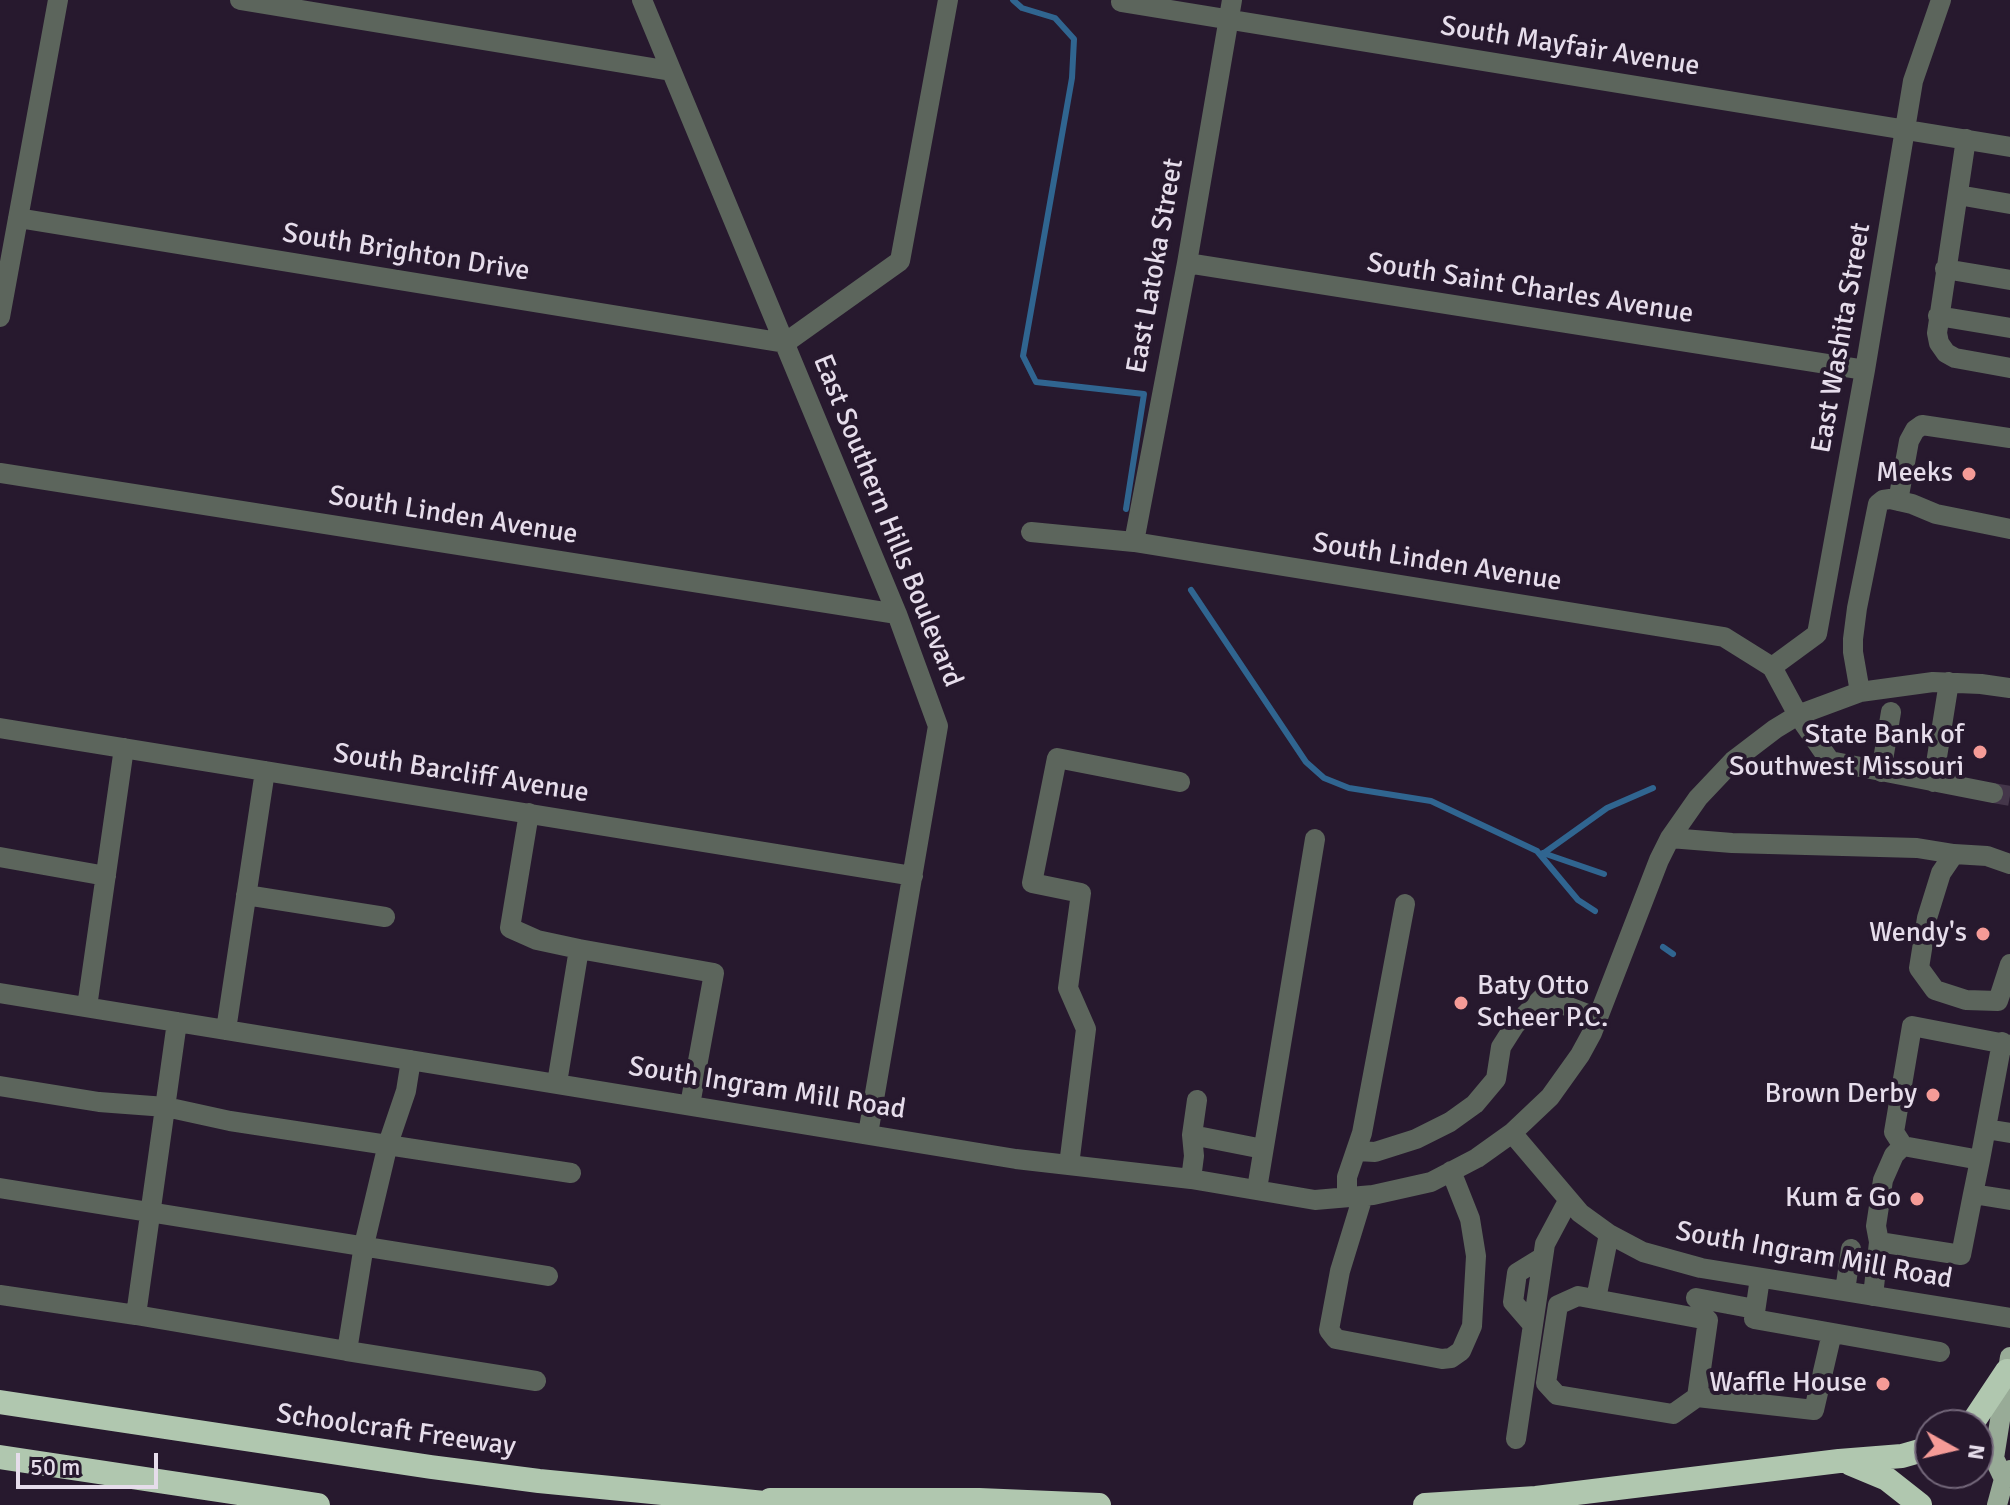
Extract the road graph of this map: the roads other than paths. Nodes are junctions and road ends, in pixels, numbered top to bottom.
1 (58, 0) edge
2 (240, 0) edge
3 (642, 0) edge
4 (948, 0) edge
5 (1232, 0) edge
6 (1941, 0) edge
7 (1121, 2) edge
8 (1227, 21) junction
9 (671, 71) junction
10 (1906, 129) junction
11 (1966, 139) junction
12 (2010, 147) edge
13 (1958, 195) junction
14 (2010, 204) edge
15 (18, 218) junction
16 (1187, 263) junction
17 (1945, 269) junction
18 (2010, 280) edge
19 (1938, 316) junction
20 (0, 317) edge
21 (2010, 328) edge
22 (785, 343) junction
23 (2010, 368) edge
24 (1865, 370) junction
25 (2010, 438) edge
26 (0, 473) edge
27 (1898, 501) junction
28 (2010, 529) edge
29 (1031, 532) dead end
30 (1134, 542) junction
31 (897, 614) junction
32 (1772, 667) junction
33 (1949, 682) junction
34 (2010, 688) edge
35 (1860, 692) junction
36 (1891, 712) dead end
37 (1798, 715) junction
38 (0, 728) edge
39 (124, 748) junction
40 (265, 771) junction
41 (1881, 772) junction
42 (1180, 782) dead end
43 (1933, 782) junction
44 (1993, 793) tunnel mouth
45 (529, 813) junction
46 (1670, 838) junction
47 (1315, 839) dead end
48 (1954, 854) junction
49 (0, 857) edge
50 (2010, 864) edge
51 (106, 876) junction
52 (913, 876) junction
53 (246, 895) junction
54 (1405, 904) dead end
55 (385, 917) dead end
56 (579, 949) junction
57 (2010, 964) edge
58 (0, 993) edge
59 (2004, 1002) edge
60 (87, 1007) junction
61 (1598, 1018) junction
62 (177, 1022) junction
63 (226, 1030) junction
64 (2006, 1044) edge
65 (411, 1060) junction
66 (557, 1083) junction
67 (0, 1086) edge
68 (1197, 1100) dead end
69 (690, 1105) junction
70 (166, 1107) junction
71 (1986, 1129) junction
72 (1512, 1133) junction
73 (2010, 1133) edge
74 (868, 1134) junction
75 (1192, 1135) junction
76 (388, 1144) junction
77 (1903, 1146) junction
78 (1263, 1149) junction
79 (1357, 1151) junction
80 (1980, 1160) junction
81 (1069, 1165) junction
82 (1451, 1171) junction
83 (571, 1173) dead end
84 (1191, 1179) junction
85 (0, 1188) edge
86 (1257, 1189) junction
87 (1973, 1194) junction
88 (1355, 1196) junction
89 (2010, 1200) edge
90 (1568, 1201) junction
91 (150, 1212) junction
92 (1609, 1234) junction
93 (1879, 1242) junction
94 (364, 1245) junction
95 (1851, 1249) dead end
96 (1543, 1257) junction
97 (1701, 1268) junction
98 (548, 1276) dead end
99 (1760, 1278) junction
100 (1845, 1291) junction
101 (0, 1295) edge
102 (1873, 1296) junction
103 (1596, 1299) junction
104 (1536, 1302) junction
105 (1558, 1305) junction
106 (1695, 1308) junction
107 (1755, 1309) junction
108 (136, 1315) junction
109 (2010, 1318) edge
110 (1532, 1324) junction
111 (1832, 1333) junction
112 (347, 1351) junction
113 (1940, 1352) dead end
114 (2008, 1364) edge
115 (536, 1381) dead end
116 (1697, 1397) junction
117 (0, 1402) edge
118 (1981, 1409) edge
119 (1516, 1439) dead end
120 (1914, 1453) edge
121 (0, 1457) edge
122 (1839, 1461) junction
123 (2007, 1474) edge
124 (720, 1499) junction
125 (318, 1505) edge
126 (785, 1505) edge
127 (1099, 1505) edge
128 (1425, 1505) edge
129 (1920, 1505) edge
130 (1997, 1505) edge

1 - 15 street
2 - 9 street
3 - 9 street, East Southern Hills Boulevard
4 - 22 street
5 - 8 street, East Latoka Street
6 - 10 street, East Washita Street
7 - 8 street, South Mayfair Avenue
8 - 10 street, South Mayfair Avenue
8 - 16 street, East Latoka Street
9 - 22 street, East Southern Hills Boulevard
10 - 11 street, South Mayfair Avenue
10 - 24 street, East Washita Street
11 - 12 street, South Mayfair Avenue
11 - 13 street
13 - 14 street
13 - 17 street
15 - 20 street
15 - 22 street, South Brighton Drive
16 - 24 street, South Saint Charles Avenue
16 - 30 street, East Latoka Street
17 - 18 street
17 - 19 street
19 - 21 street
19 - 23 street
22 - 31 street, East Southern Hills Boulevard
24 - 32 street, East Washita Street
25 - 27 street
26 - 31 street, South Linden Avenue
27 - 28 street
27 - 35 street
29 - 30 street, South Linden Avenue
30 - 32 street, South Linden Avenue
31 - 52 street, East Southern Hills Boulevard
32 - 37 street, South Linden Avenue
33 - 34 street, South Ingram Mill Road
33 - 35 street, South Ingram Mill Road
33 - 43 street
35 - 37 street, South Ingram Mill Road
36 - 41 street
37 - 41 street, South Linden Avenue
37 - 46 street, South Ingram Mill Road
38 - 39 street, South Barcliff Avenue
39 - 40 street, South Barcliff Avenue
39 - 51 street
40 - 45 street, South Barcliff Avenue
40 - 53 street
41 - 43 street, South Linden Avenue
42 - 81 street
43 - 44 street, South Linden Avenue
45 - 52 street, South Barcliff Avenue
45 - 56 street
46 - 48 street
46 - 61 street, South Ingram Mill Road
47 - 78 street
48 - 50 street
48 - 59 street
49 - 51 street
51 - 60 street
52 - 74 street, East Southern Hills Boulevard
53 - 55 street
53 - 63 street
54 - 79 street
56 - 66 street
56 - 69 street
57 - 59 street
58 - 60 street, South Ingram Mill Road
60 - 62 street, South Ingram Mill Road
61 - 72 street, South Ingram Mill Road
61 - 79 street
62 - 63 street, South Ingram Mill Road
62 - 70 street
63 - 65 street, South Ingram Mill Road
64 - 71 street
64 - 77 street
65 - 66 street, South Ingram Mill Road
65 - 76 street
66 - 69 street, South Ingram Mill Road
67 - 70 street
68 - 75 street
69 - 74 street, South Ingram Mill Road
70 - 76 street
70 - 91 street
71 - 73 street
71 - 80 street
72 - 82 street, South Ingram Mill Road
72 - 90 street, South Ingram Mill Road
74 - 81 street, South Ingram Mill Road
75 - 78 street
75 - 84 street
76 - 83 street
76 - 94 street
77 - 80 street
77 - 93 street
78 - 86 street
79 - 88 street
80 - 87 street
81 - 84 street, South Ingram Mill Road
82 - 88 street, South Ingram Mill Road
82 - 88 street
84 - 86 street, South Ingram Mill Road
85 - 91 street
86 - 88 street, South Ingram Mill Road
87 - 89 street
87 - 93 street
90 - 92 street, South Ingram Mill Road
90 - 96 street
91 - 94 street
91 - 108 street
92 - 97 street, South Ingram Mill Road
92 - 103 street
93 - 102 street
94 - 98 street
94 - 112 street
95 - 100 street
96 - 104 street
96 - 110 street
97 - 99 street, South Ingram Mill Road
97 - 106 street
99 - 100 street, South Ingram Mill Road
99 - 107 street
100 - 102 street, South Ingram Mill Road
101 - 108 street
102 - 109 street, South Ingram Mill Road
103 - 105 street
103 - 106 street
104 - 105 street
104 - 110 street
105 - 116 street
106 - 107 street
106 - 116 street
107 - 111 street
108 - 112 street
110 - 119 street
111 - 113 street
111 - 116 street
112 - 115 street
114 - 118 highway
114 - 123 main road
117 - 124 highway, Schoolcraft Freeway
120 - 122 highway
121 - 125 highway
122 - 128 highway
122 - 129 highway
123 - 130 main road
124 - 126 highway, Schoolcraft Freeway
124 - 127 highway

